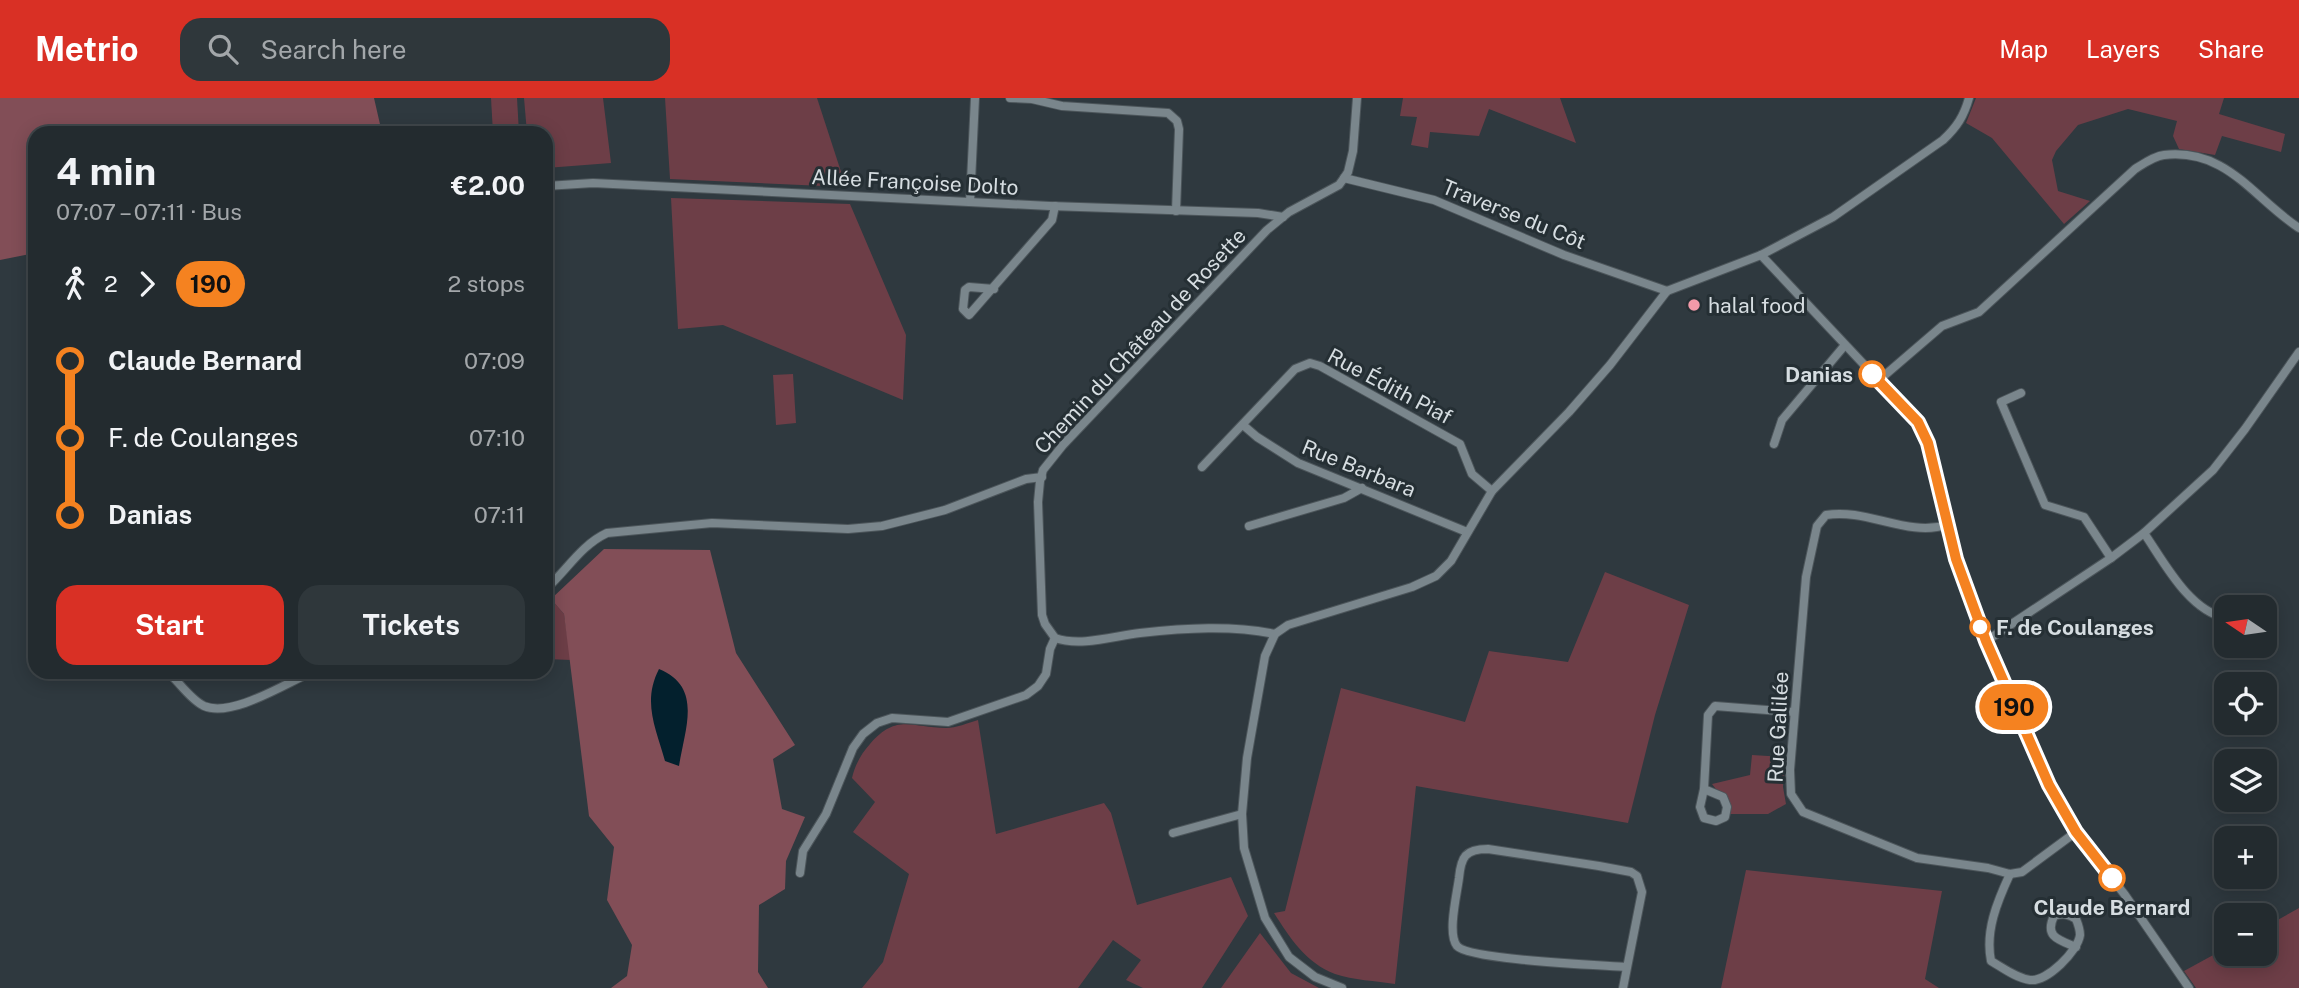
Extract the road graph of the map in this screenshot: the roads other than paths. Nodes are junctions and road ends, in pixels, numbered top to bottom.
1 (975, 98) edge
2 (1010, 98) edge
3 (1357, 98) edge
4 (1969, 98) edge
5 (1344, 178) junction
6 (553, 186) edge
7 (970, 202) junction
8 (1055, 206) junction
9 (1176, 211) junction
10 (1283, 217) junction
11 (2299, 228) edge
12 (1761, 256) junction
13 (993, 289) dead end
14 (1667, 291) junction
15 (1845, 345) junction
16 (2299, 352) edge
17 (1878, 381) junction
18 (2021, 393) dead end
19 (1243, 425) junction
20 (1774, 444) dead end
21 (1202, 467) dead end
22 (1042, 477) junction
23 (1362, 488) junction
24 (1492, 491) junction
25 (1947, 525) junction
26 (1249, 526) dead end
27 (1467, 532) junction
28 (2144, 533) junction
29 (2111, 558) junction
30 (553, 581) edge
31 (2214, 615) edge
32 (1275, 634) junction
33 (1055, 638) junction
34 (1986, 641) junction
35 (176, 679) edge
36 (297, 679) edge
37 (1794, 712) junction
38 (1704, 789) dead end
39 (1242, 814) junction
40 (2076, 832) junction
41 (1173, 833) dead end
42 (800, 873) dead end
43 (2010, 874) junction
44 (2076, 947) junction
45 (1626, 967) junction
46 (1342, 988) edge
47 (1623, 988) edge
48 (2189, 988) edge

1 - 7 street
2 - 9 street
3 - 5 street
4 - 12 street
5 - 10 street, Chemin du Château de Rosette
5 - 14 street, Traverse du Côt
6 - 7 street, Allée Françoise Dolto
7 - 8 street, Allée Françoise Dolto
8 - 9 street, Allée Françoise Dolto
8 - 13 street
9 - 10 street, Allée Françoise Dolto
10 - 22 street, Chemin du Château de Rosette
11 - 17 street
12 - 14 street
12 - 15 street
14 - 24 street
15 - 17 street
15 - 20 street
16 - 28 street
17 - 25 street
18 - 29 street
19 - 21 street, Rue Édith Piaf
19 - 23 street, Rue Barbara
19 - 24 street, Rue Édith Piaf
22 - 30 street
22 - 33 street, Chemin du Château de Rosette
23 - 26 street
23 - 27 street, Rue Barbara
24 - 27 street
25 - 34 street
25 - 37 street, Rue Galilée
27 - 32 street
28 - 29 street
28 - 31 street
29 - 34 street
32 - 33 street
32 - 39 street
33 - 42 street
34 - 40 street
35 - 36 street
37 - 38 street
37 - 43 street, Rue Galilée
39 - 41 street
39 - 46 street
40 - 43 street
40 - 48 street
43 - 44 street
44 - 44 street
45 - 45 street
45 - 47 street

